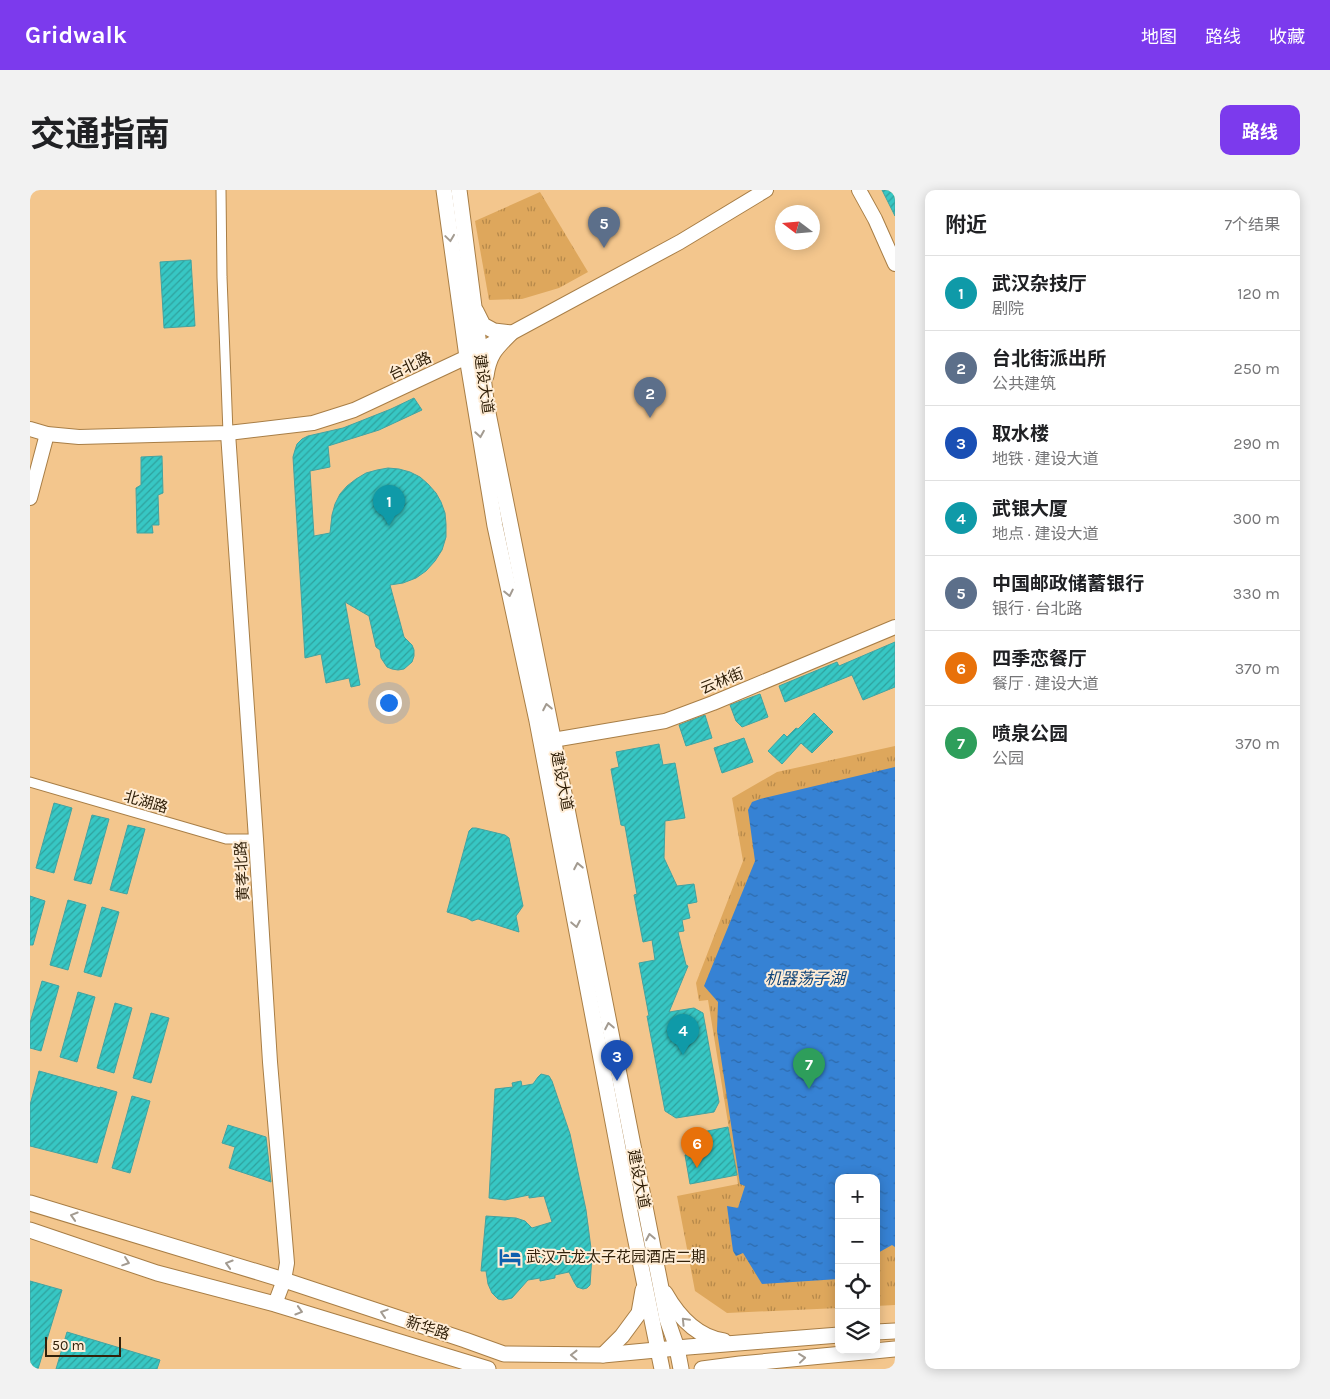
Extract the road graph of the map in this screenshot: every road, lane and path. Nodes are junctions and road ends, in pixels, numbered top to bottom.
1 (221, 190) edge
2 (444, 190) edge
3 (459, 190) edge
4 (766, 190) edge
5 (858, 190) edge
6 (895, 264) edge
7 (474, 307) junction
8 (511, 333) junction
9 (473, 354) junction
10 (487, 408) junction
11 (30, 429) edge
12 (228, 433) junction
13 (47, 434) junction
14 (30, 498) edge
15 (895, 627) edge
16 (553, 740) junction
17 (30, 782) edge
18 (256, 839) junction
19 (30, 1203) edge
20 (30, 1230) edge
21 (284, 1280) junction
22 (652, 1282) junction
23 (275, 1304) junction
24 (895, 1331) edge
25 (880, 1332) edge
26 (835, 1335) edge
27 (745, 1342) junction
28 (677, 1348) junction
29 (895, 1349) edge
30 (658, 1350) junction
31 (603, 1355) junction
32 (737, 1366) edge
33 (488, 1369) edge
34 (662, 1369) edge
35 (681, 1369) edge
36 (702, 1369) edge

1 - 12 street
2 -> 9 main road, 建设大道
3 - 7 main road, 建设大道
4 - 8 street, 台北路
5 - 6 street
7 - 8 main road
7 - 9 main road, 建设大道
8 - 9 street, 台北路
8 - 10 main road
9 - 10 main road, 建设大道
9 - 12 street, 台北路
9 -> 22 main road, 建设大道
16 -> 10 main road, 建设大道
11 - 13 street, 台北路
12 - 13 street, 台北路
12 - 18 street, 黄孝北路
13 - 14 street
15 - 16 street, 云林街
22 -> 16 main road, 建设大道
17 - 18 street, 北湖路
18 - 21 street, 黄孝北路
21 -> 19 main road, 新华路
20 -> 23 main road, 新华路
21 - 23 street, 黄孝北路
31 -> 21 main road, 新华路
27 -> 22 main road
22 - 28 main road, 建设大道
22 - 30 main road, 建设大道
22 - 31 main road
23 -> 33 main road, 新华路
24 - 25 main road
26 - 27 main road, 新华路
27 - 28 main road, 新华路
28 - 30 main road, 新华路
28 - 35 main road, 建设大道
32 -> 29 main road
30 - 31 main road, 新华路
30 - 34 main road, 建设大道
32 - 36 main road

